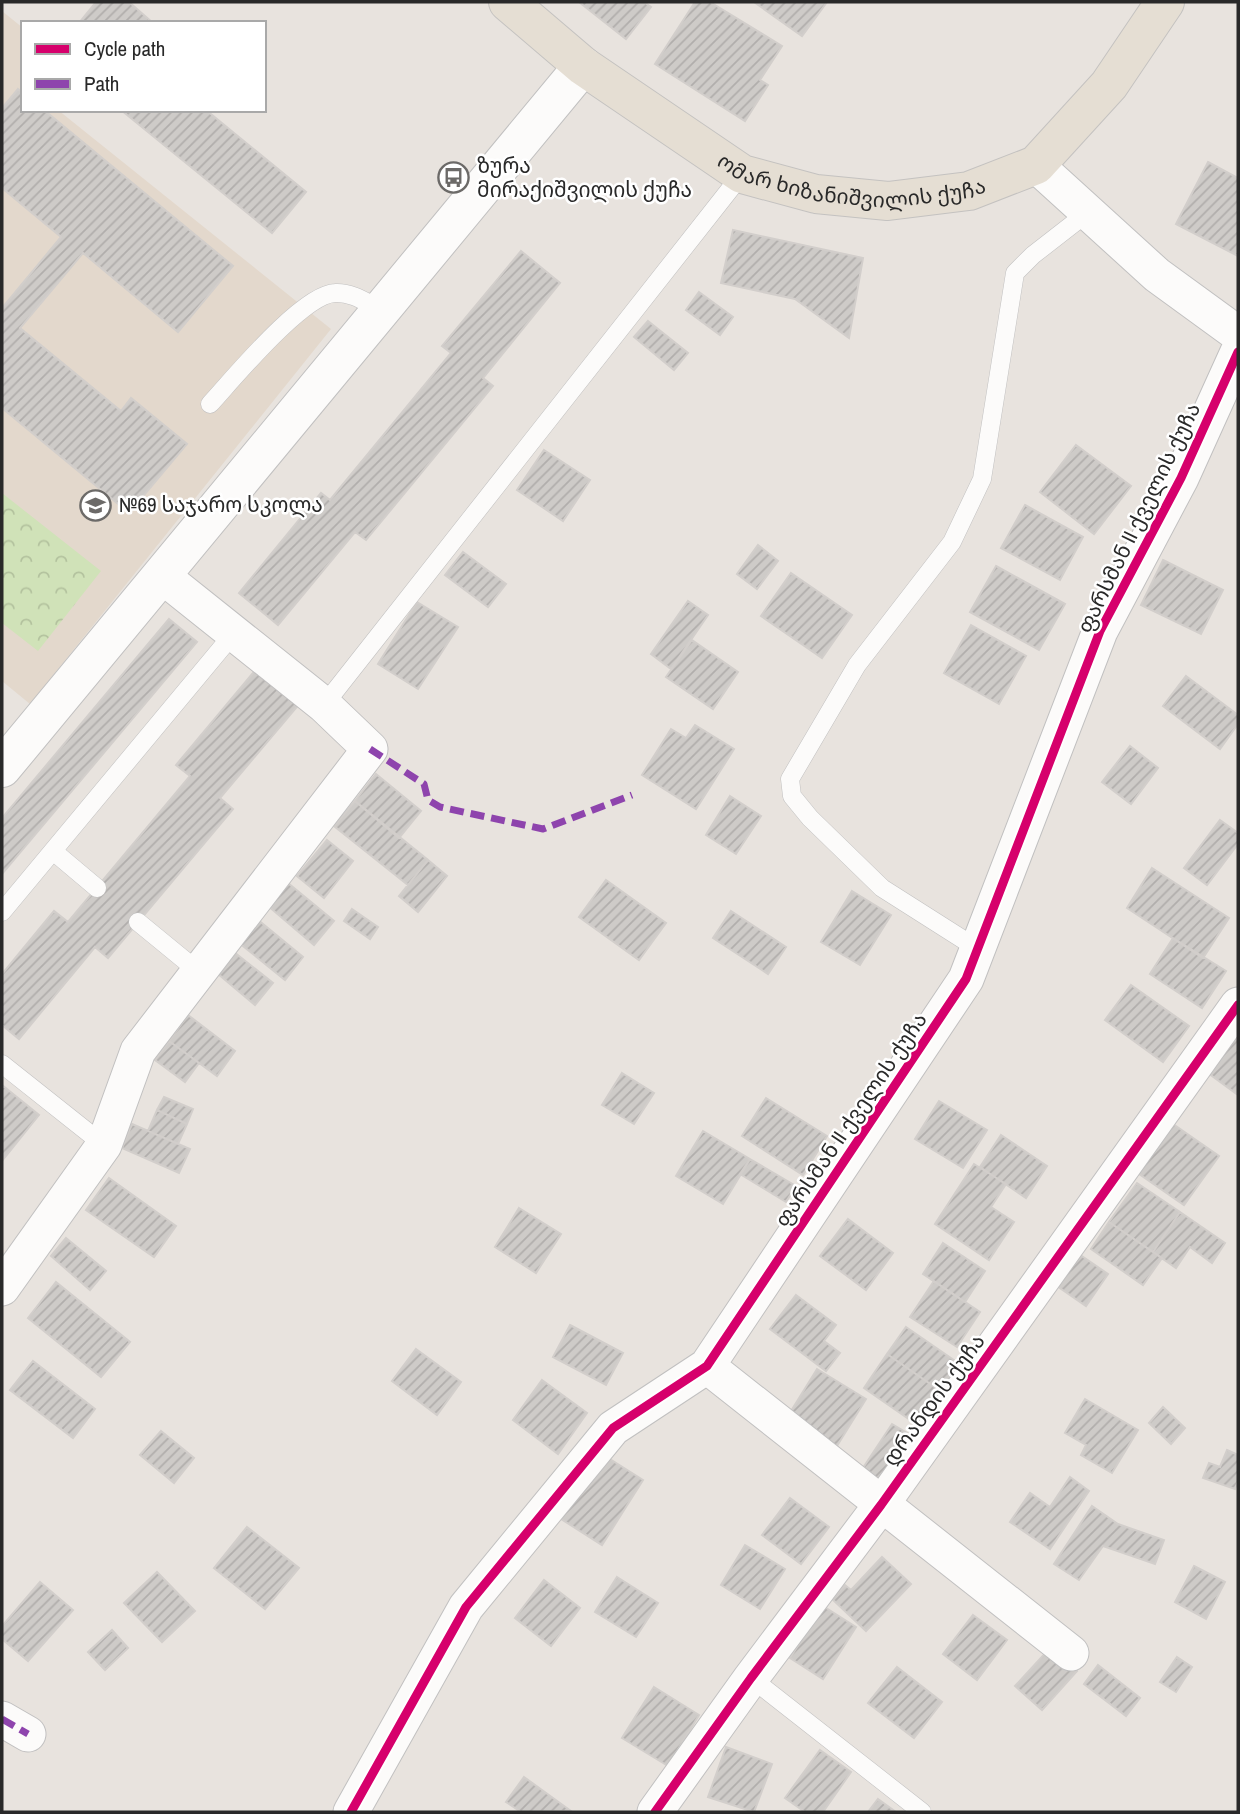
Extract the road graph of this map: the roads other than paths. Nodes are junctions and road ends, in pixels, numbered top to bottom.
1 (508, 2) edge
2 (1165, 2) edge
3 (583, 66) junction
4 (1036, 165) junction
5 (741, 174) junction
6 (1087, 213) junction
7 (381, 310) junction
8 (1238, 334) edge
9 (1238, 352) edge
10 (209, 404) dead end
11 (161, 575) junction
12 (234, 633) junction
13 (324, 705) junction
14 (2, 768) edge
15 (53, 851) junction
16 (97, 888) dead end
17 (2, 912) edge
18 (138, 922) dead end
19 (978, 948) junction
20 (199, 972) junction
21 (1238, 1005) edge
22 (2, 1064) edge
23 (104, 1145) junction
24 (2, 1288) edge
25 (707, 1366) junction
26 (881, 1505) junction
27 (1071, 1653) dead end
28 (751, 1678) junction
29 (351, 1812) edge
30 (656, 1812) edge
31 (922, 1812) edge

1 - 3 main road, ომარ ხიზანიშვილის ქუჩა
2 - 4 main road, ომარ ხიზანიშვილის ქუჩა
3 - 5 main road, ომარ ხიზანიშვილის ქუჩა
3 - 7 street
4 - 5 main road, ომარ ხიზანიშვილის ქუჩა
4 - 6 street
5 - 13 lane
6 - 8 street
6 - 19 lane
7 - 10 lane
7 - 11 street
9 - 19 street, ფარსმან II ქველის ქუჩა
11 - 12 street
11 - 14 street
12 - 13 street
12 - 15 lane
13 - 20 street
15 - 16 lane
15 - 17 lane
18 - 20 lane
19 - 25 street, ფარსმან II ქველის ქუჩა
20 - 23 street
21 - 26 street, დრანდის ქუჩა
22 - 23 lane
23 - 24 street
25 - 26 street
25 - 29 street, ფარსმან II ქველის ქუჩა
26 - 27 street
26 - 28 street, დრანდის ქუჩა
28 - 30 street, დრანდის ქუჩა
28 - 31 lane

